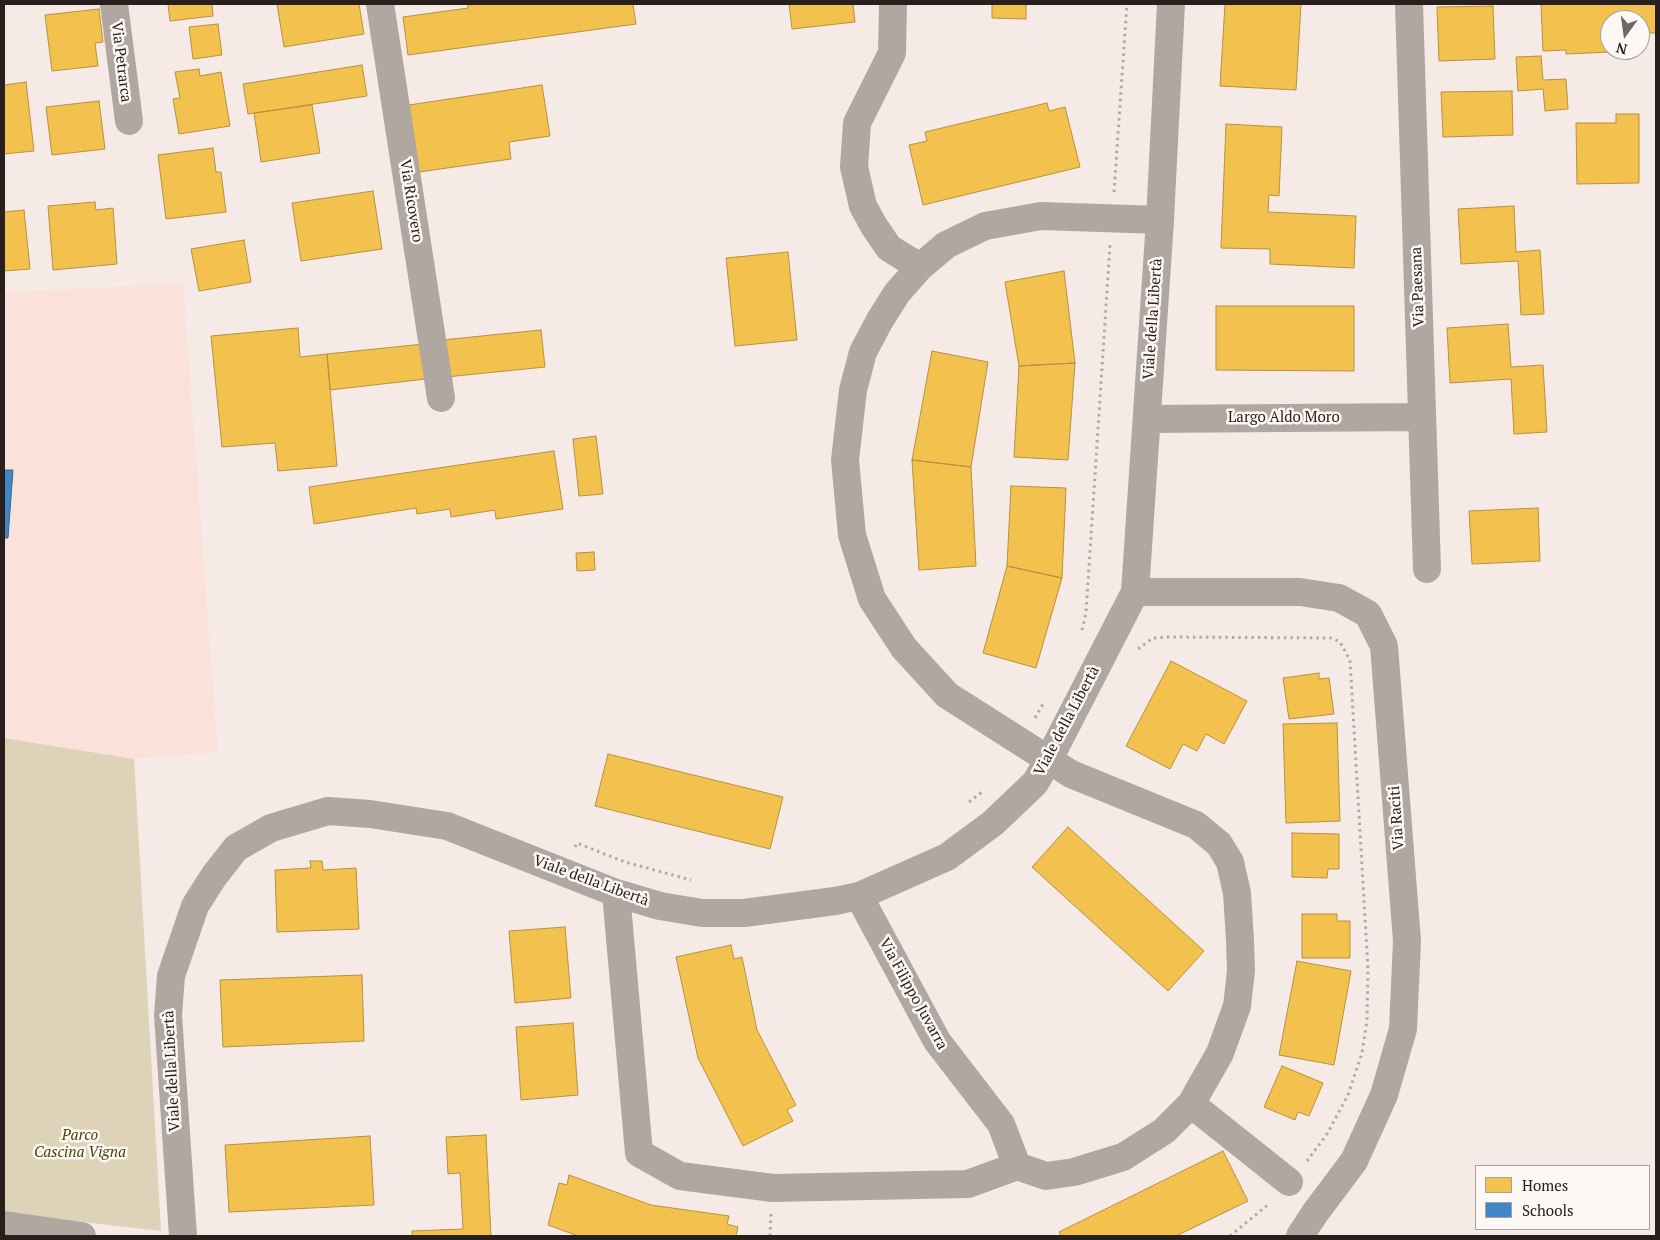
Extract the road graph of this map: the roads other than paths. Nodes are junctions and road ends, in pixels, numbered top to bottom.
1 (114, 4) edge
2 (380, 4) edge
3 (894, 4) edge
4 (1171, 4) edge
5 (1409, 4) edge
6 (129, 121) dead end
7 (1160, 220) junction
8 (920, 267) junction
9 (441, 398) dead end
10 (1422, 417) junction
11 (1146, 419) junction
12 (1427, 569) dead end
13 (1135, 592) junction
14 (1048, 761) junction
15 (616, 893) junction
16 (859, 896) junction
17 (1192, 1104) junction
18 (1017, 1166) junction
19 (1290, 1182) road end
20 (4, 1225) edge
21 (82, 1236) edge
22 (182, 1236) edge
23 (1300, 1236) edge

1 - 6 street, Via Petrarca
2 - 9 street, Via Ricovero
3 - 8 street
4 - 7 street, Viale della Libertà
5 - 10 street, Via Paesana
7 - 8 street
7 - 11 street, Viale della Libertà
8 - 14 street
10 - 11 street, Largo Aldo Moro
10 - 12 street, Via Paesana
11 - 13 street, Viale della Libertà
13 - 14 street, Viale della Libertà
13 - 23 street, Via Raciti
14 - 16 street, Viale della Libertà
14 - 17 street
15 - 16 street, Viale della Libertà
15 - 18 street
15 - 22 street, Viale della Libertà
16 - 18 street, Via Filippo Juvarra
17 - 18 street
17 - 19 street
20 - 21 street

